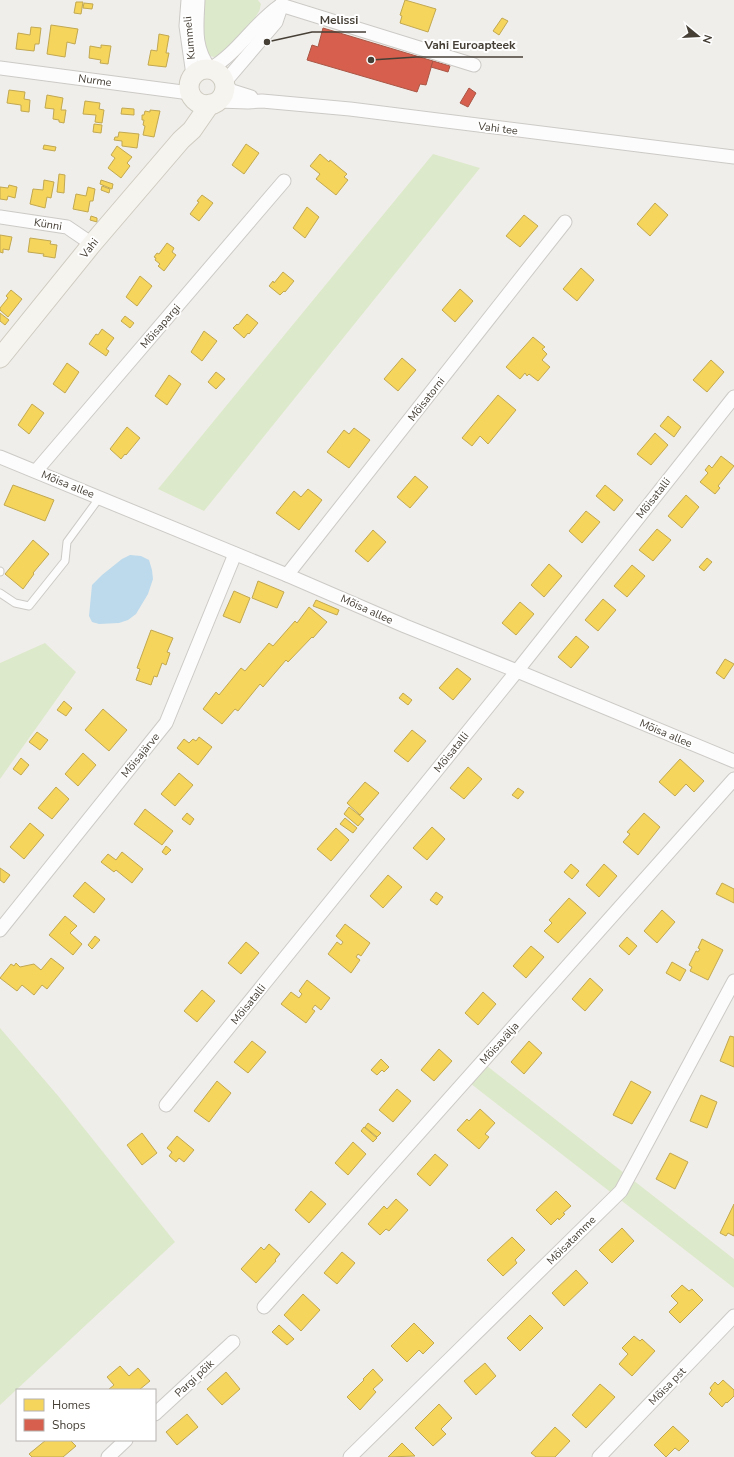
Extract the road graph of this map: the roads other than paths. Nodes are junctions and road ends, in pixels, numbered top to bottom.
1 (188, 0) edge
2 (198, 0) edge
3 (279, 2) edge
4 (474, 65) dead end
5 (0, 68) edge
6 (224, 83) junction
7 (202, 90) junction
8 (262, 101) junction
9 (734, 157) edge
10 (284, 181) dead end
11 (0, 217) edge
12 (565, 222) dead end
13 (92, 244) junction
14 (0, 358) edge
15 (734, 397) edge
16 (0, 457) edge
17 (36, 471) junction
18 (100, 497) junction
19 (235, 554) junction
20 (287, 575) junction
21 (0, 593) edge
22 (516, 671) junction
23 (734, 761) edge
24 (734, 779) edge
25 (0, 930) edge
26 (734, 981) edge
27 (166, 1105) dead end
28 (264, 1307) dead end
29 (734, 1316) edge
30 (233, 1342) dead end
31 (156, 1413) edge
32 (125, 1441) edge
33 (108, 1457) edge
34 (350, 1457) edge
35 (599, 1457) edge

1 - 7 street, Kummeli
2 - 7 street, Kummeli
3 - 4 street
3 - 6 street
3 - 7 street
5 - 7 street, Nurme
6 - 7 street, Vahi
6 - 8 street, Vahi tee
7 - 8 street, Vahi tee
7 - 13 street, Vahi
8 - 9 street, Vahi tee
10 - 17 street, Mõisapargi
11 - 13 street, Künni
12 - 20 street, Mõisatorni
13 - 14 street, Vahi
15 - 22 street, Mõisatalli
16 - 17 street, Mõisa allee
17 - 18 street, Mõisa allee
18 - 19 street, Mõisa allee
18 - 21 lane
19 - 20 street, Mõisa allee
19 - 25 street, Mõisajärve
20 - 22 street, Mõisa allee
22 - 23 street, Mõisa allee
22 - 27 street, Mõisatalli
24 - 28 street, Mõisavälja
26 - 34 street, Mõisatamme
29 - 35 street, Mõisa pst
30 - 31 street, Pargi põik
32 - 33 street

